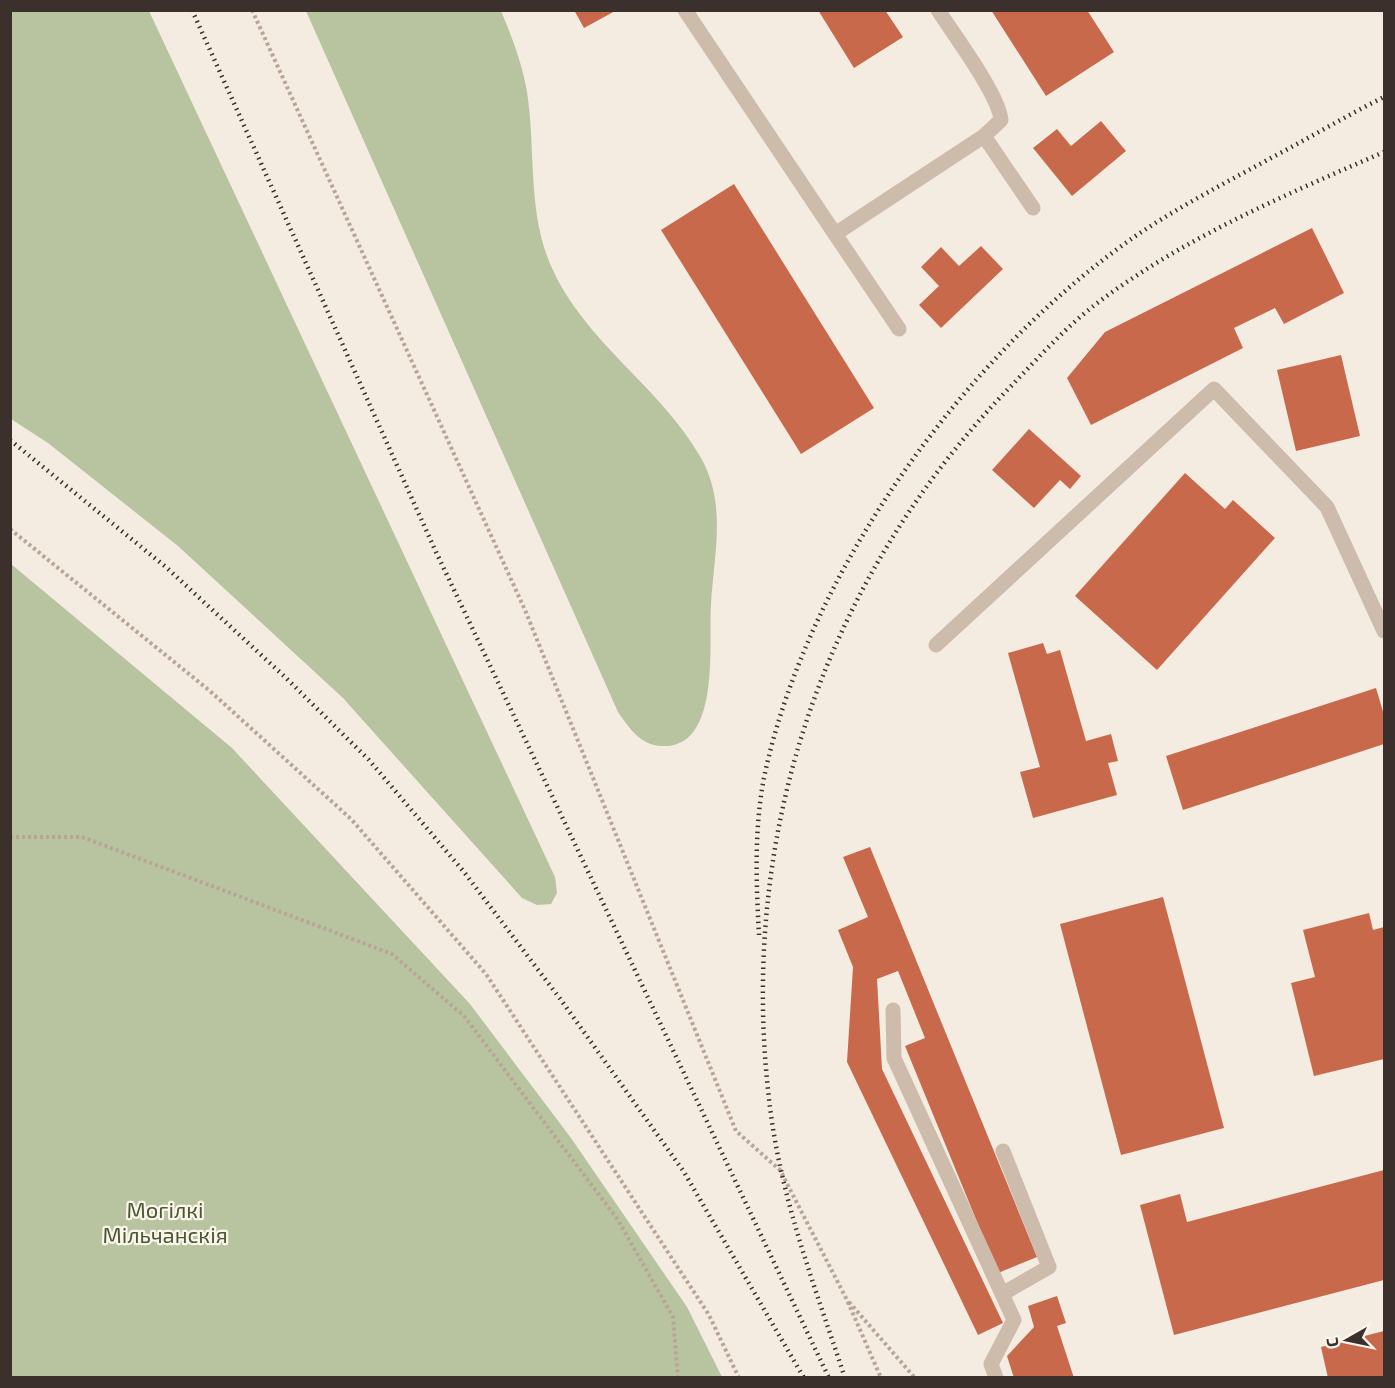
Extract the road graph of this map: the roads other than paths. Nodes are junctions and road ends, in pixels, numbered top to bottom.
1 (685, 10) edge
2 (938, 10) edge
3 (984, 136) junction
4 (1033, 208) dead end
5 (835, 234) junction
6 (899, 329) dead end
7 (1384, 631) edge
8 (936, 645) dead end
9 (893, 1010) dead end
10 (1003, 1151) dead end
11 (1002, 1294) junction
12 (996, 1377) edge

1 - 5 lane
2 - 3 lane
3 - 4 lane
3 - 5 lane
5 - 6 lane
7 - 8 lane
9 - 11 lane
10 - 11 lane
11 - 12 lane

